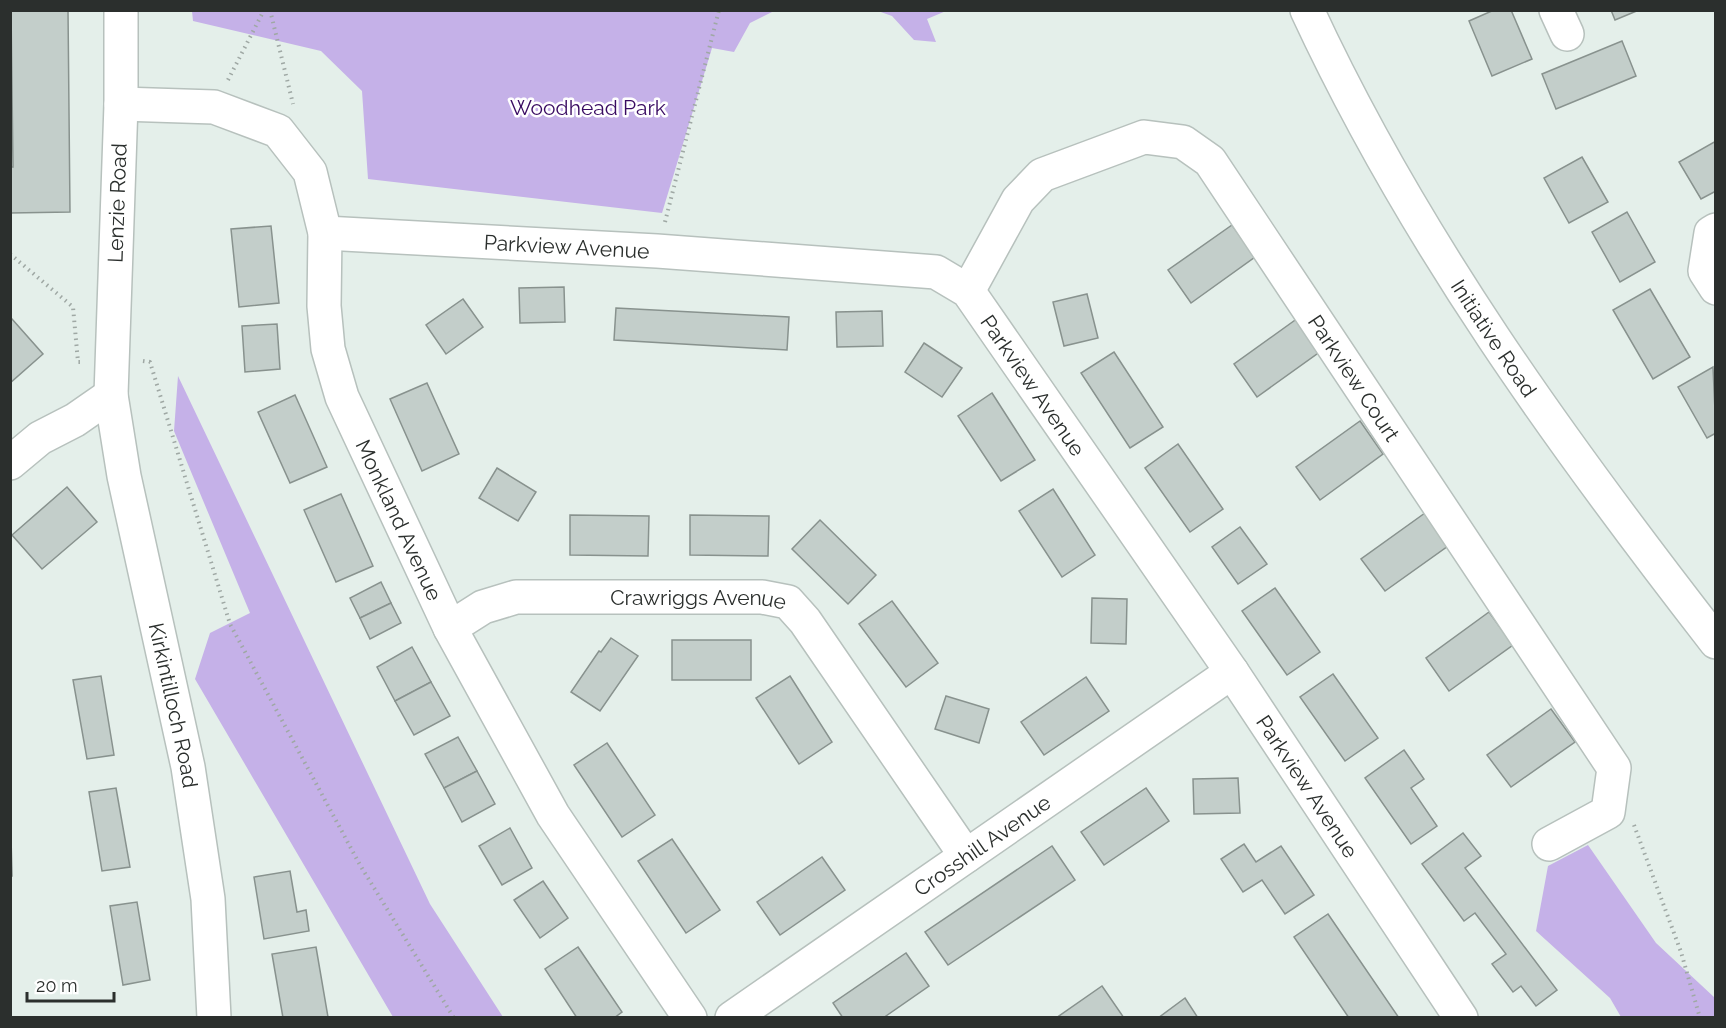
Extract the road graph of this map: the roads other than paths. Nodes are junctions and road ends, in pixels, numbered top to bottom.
1 (121, 10) edge
2 (1307, 10) edge
3 (121, 105) junction
4 (1716, 230) edge
5 (325, 233) junction
6 (1716, 288) edge
7 (968, 291) junction
8 (111, 395) junction
9 (10, 463) edge
10 (450, 628) junction
11 (1716, 642) edge
12 (1232, 672) junction
13 (1549, 844) dead end
14 (966, 856) junction
15 (214, 1017) edge
16 (690, 1017) edge
17 (732, 1017) edge
18 (1461, 1017) edge

1 - 3 street, Lenzie Road
2 - 11 street, Initiative Road
3 - 5 street, Monkland Avenue
3 - 8 street, Lenzie Road
4 - 6 street
5 - 7 street, Parkview Avenue
5 - 10 street, Monkland Avenue
7 - 12 street, Parkview Avenue
7 - 13 street, Parkview Court
8 - 9 street
8 - 15 street, Kirkintilloch Road
10 - 14 street, Crawriggs Avenue
10 - 16 street, Monkland Avenue
12 - 14 street, Crosshill Avenue
12 - 18 street, Parkview Avenue
14 - 17 street, Crosshill Avenue

